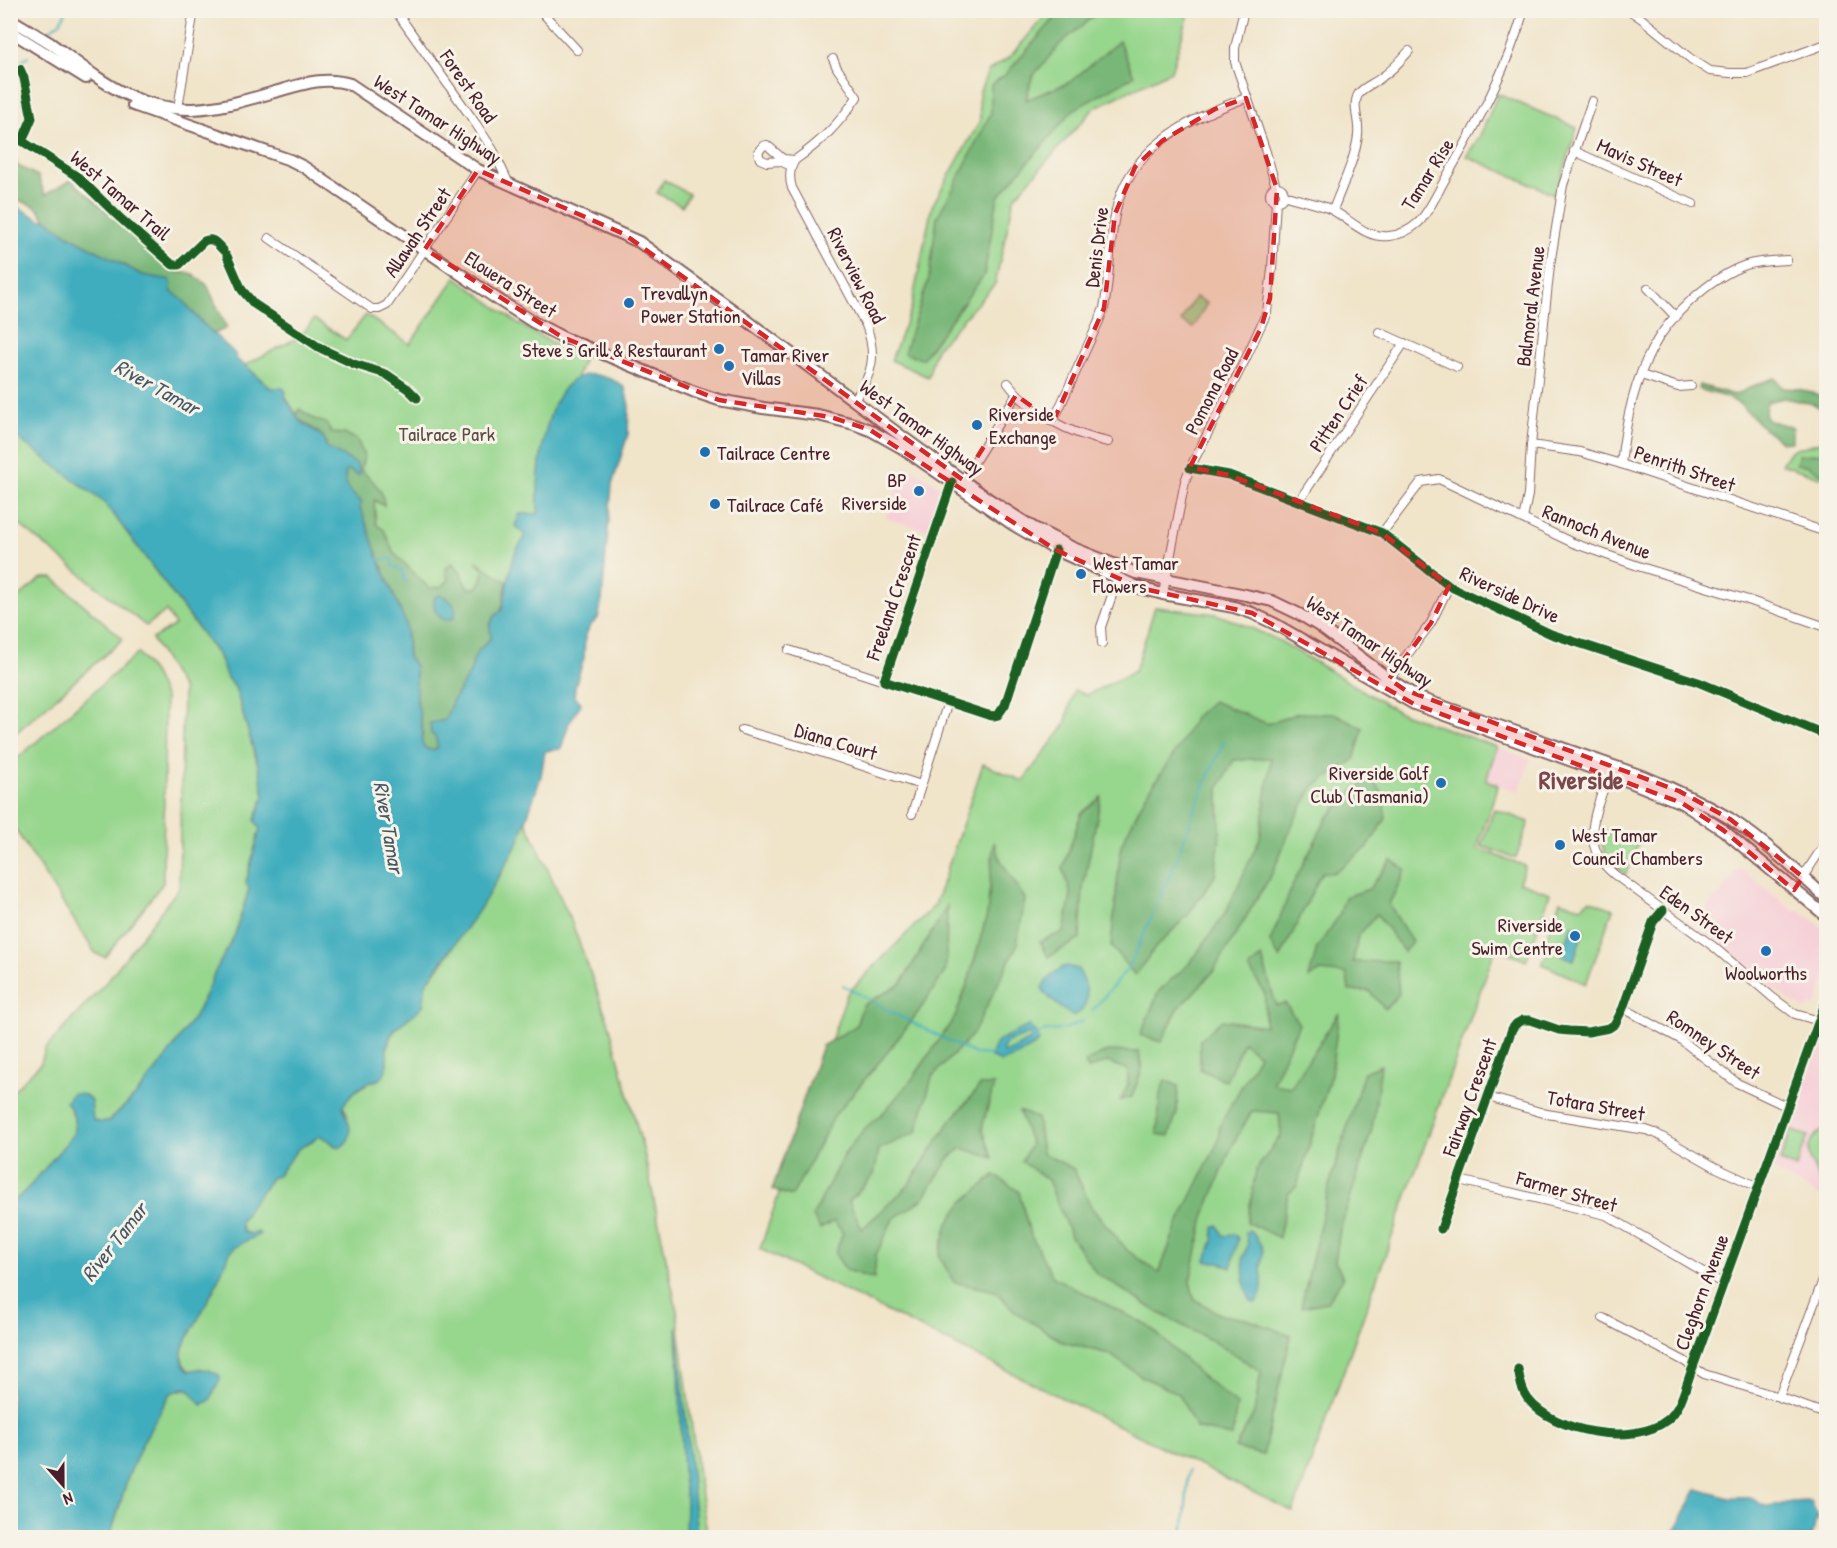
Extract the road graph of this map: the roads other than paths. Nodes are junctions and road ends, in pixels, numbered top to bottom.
1 (194, 10) edge
2 (395, 10) edge
3 (540, 10) edge
4 (1244, 10) edge
5 (1524, 10) edge
6 (1629, 10) edge
7 (10, 19) edge
8 (10, 32) edge
9 (1827, 44) edge
10 (577, 50) dead end
11 (1409, 51) dead end
12 (832, 59) dead end
13 (1246, 98) junction
14 (1592, 101) dead end
15 (178, 108) junction
16 (1574, 151) junction
17 (498, 160) junction
18 (483, 172) junction
19 (509, 184) junction
20 (1276, 187) junction
21 (1284, 195) junction
22 (1276, 201) junction
23 (1693, 204) dead end
24 (1333, 210) junction
25 (269, 238) dead end
26 (425, 249) junction
27 (1787, 260) dead end
28 (1648, 288) dead end
29 (1676, 317) junction
30 (1379, 332) dead end
31 (1404, 343) junction
32 (1457, 367) dead end
33 (1641, 375) junction
34 (1008, 383) dead end
35 (1692, 386) dead end
36 (1016, 394) junction
37 (856, 401) junction
38 (849, 422) junction
39 (1053, 422) junction
40 (1108, 442) dead end
41 (1531, 445) junction
42 (1621, 464) junction
43 (1190, 468) junction
44 (957, 481) junction
45 (1299, 501) junction
46 (1523, 519) junction
47 (1827, 532) edge
48 (1382, 533) junction
49 (1056, 550) junction
50 (1118, 578) junction
51 (1166, 579) junction
52 (1449, 586) junction
53 (1163, 594) junction
54 (1827, 627) edge
55 (1102, 643) dead end
56 (789, 650) dead end
57 (1389, 679) junction
58 (884, 681) junction
59 (948, 702) junction
60 (742, 730) dead end
61 (1827, 735) edge
62 (1609, 774) junction
63 (921, 785) junction
64 (912, 814) dead end
65 (1827, 842) edge
66 (1803, 877) junction
67 (1794, 890) junction
68 (1827, 898) edge
69 (1662, 910) junction
70 (1827, 916) edge
71 (1827, 1001) edge
72 (1623, 1008) junction
73 (1819, 1023) junction
74 (1488, 1097) junction
75 (1788, 1107) junction
76 (1459, 1180) junction
77 (1758, 1187) junction
78 (1441, 1228) dead end
79 (1827, 1272) edge
80 (1722, 1283) junction
81 (1603, 1318) dead end
82 (1693, 1367) junction
83 (1518, 1369) dead end
84 (1779, 1397) junction
85 (1827, 1414) edge

1 - 15 street
2 - 17 street, Forest Road
3 - 10 street
4 - 13 street
5 - 24 street, Tamar Rise
6 - 9 street
7 - 15 highway, West Tamar Highway
8 - 26 highway, Elouera Street
11 - 24 street
12 - 37 street, Riverview Road
13 - 20 street
13 - 39 street, Denis Drive
14 - 16 street, Balmoral Avenue
15 - 18 highway, West Tamar Highway
16 - 23 street, Mavis Street
16 - 41 street, Balmoral Avenue
17 - 18 street, Allawah Street
17 - 19 street, Forest Road
18 - 19 highway, West Tamar Highway
18 - 26 street, Allawah Street
19 - 37 highway, West Tamar Highway
20 - 21 street
20 - 22 street
21 - 22 street
21 - 24 street, Tamar Rise
22 - 43 street, Pomona Road
25 - 26 street, Allawah Street
26 - 38 highway, Elouera Street
27 - 29 street
28 - 29 street
29 - 33 street
30 - 31 street
31 - 32 street
31 - 45 street, Pitten Crief
33 - 35 street
33 - 42 street
34 - 36 street
36 - 39 street
36 - 44 street, Freeland Crescent
37 - 38 highway
37 - 44 highway, West Tamar Highway
38 - 44 highway, West Tamar Highway
39 - 40 street
41 - 42 street, Penrith Street
41 - 46 street, Balmoral Avenue
42 - 47 street, Penrith Street
43 - 45 street, Riverside Drive
43 - 51 street, Pomona Road
44 - 49 highway, West Tamar Highway
44 - 51 highway, West Tamar Highway
44 - 58 street, Freeland Crescent
45 - 48 street, Riverside Drive
46 - 48 street, Rannoch Avenue
46 - 54 street, Rannoch Avenue
48 - 52 street, Riverside Drive
49 - 50 highway, West Tamar Highway
49 - 59 street, Freeland Crescent
50 - 53 highway, West Tamar Highway
50 - 55 street
51 - 53 street, Pomona Road
51 - 57 highway, West Tamar Highway
52 - 57 street
52 - 61 street, Riverside Drive
53 - 62 highway, West Tamar Highway
56 - 58 street
57 - 66 highway, West Tamar Highway
58 - 59 street, Freeland Crescent
59 - 63 street
60 - 63 street, Diana Court
62 - 67 highway, West Tamar Highway
62 - 69 street, Eden Street
63 - 64 street
65 - 66 street
66 - 67 highway
66 - 68 highway, West Tamar Highway
67 - 70 highway, West Tamar Highway
69 - 72 street, Fairway Crescent
69 - 73 street, Eden Street
71 - 73 street, Cleghorn Avenue
72 - 74 street, Fairway Crescent
72 - 75 street, Romney Street
73 - 75 street, Cleghorn Avenue
74 - 76 street, Fairway Crescent
74 - 77 street, Totara Street
75 - 77 street, Cleghorn Avenue
76 - 78 street, Fairway Crescent
76 - 80 street, Farmer Street
77 - 80 street, Cleghorn Avenue
79 - 84 street
80 - 82 street, Cleghorn Avenue
81 - 82 street
82 - 83 street, Cleghorn Avenue
82 - 84 street
84 - 85 street

